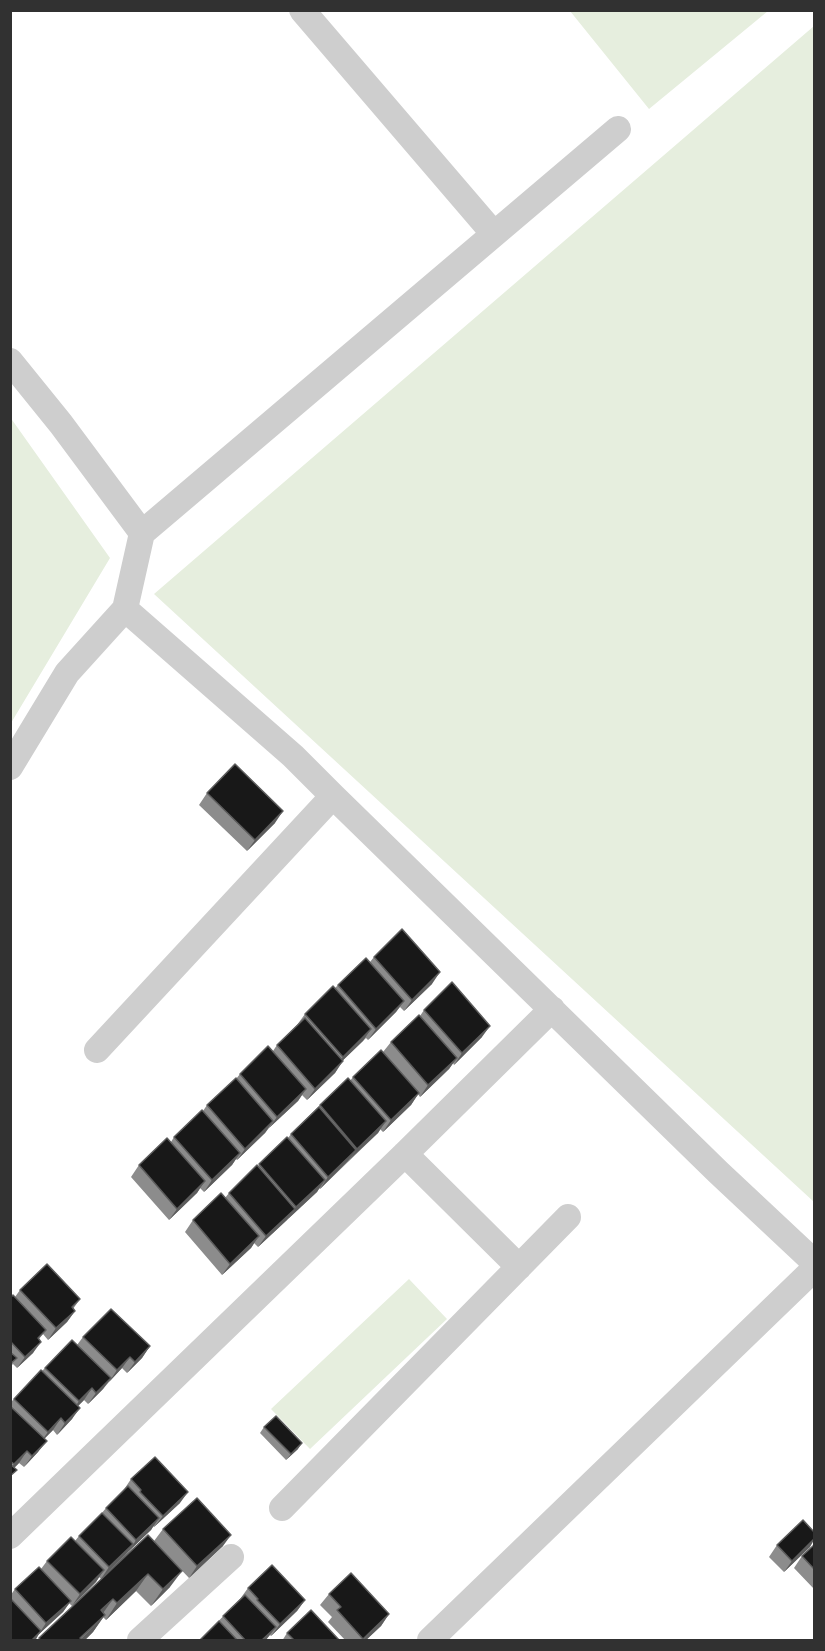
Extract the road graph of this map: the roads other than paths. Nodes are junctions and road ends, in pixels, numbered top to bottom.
1 (302, 10) edge
2 (618, 129) dead end
3 (494, 234) junction
4 (10, 361) edge
5 (141, 533) junction
6 (125, 609) junction
7 (10, 767) edge
8 (333, 796) junction
9 (552, 1009) junction
10 (97, 1050) dead end
11 (405, 1155) junction
12 (568, 1217) dead end
13 (814, 1262) edge
14 (519, 1267) junction
15 (814, 1269) edge
16 (282, 1508) dead end
17 (10, 1536) edge
18 (231, 1557) dead end
19 (140, 1641) edge
20 (430, 1641) edge

1 - 3 street
2 - 3 street
3 - 5 street
4 - 5 street
5 - 6 street
6 - 7 street
6 - 8 street
8 - 9 street
8 - 10 street
9 - 11 street
9 - 13 street
11 - 14 street
11 - 17 street
12 - 14 street
14 - 16 street
15 - 20 street
18 - 19 street

